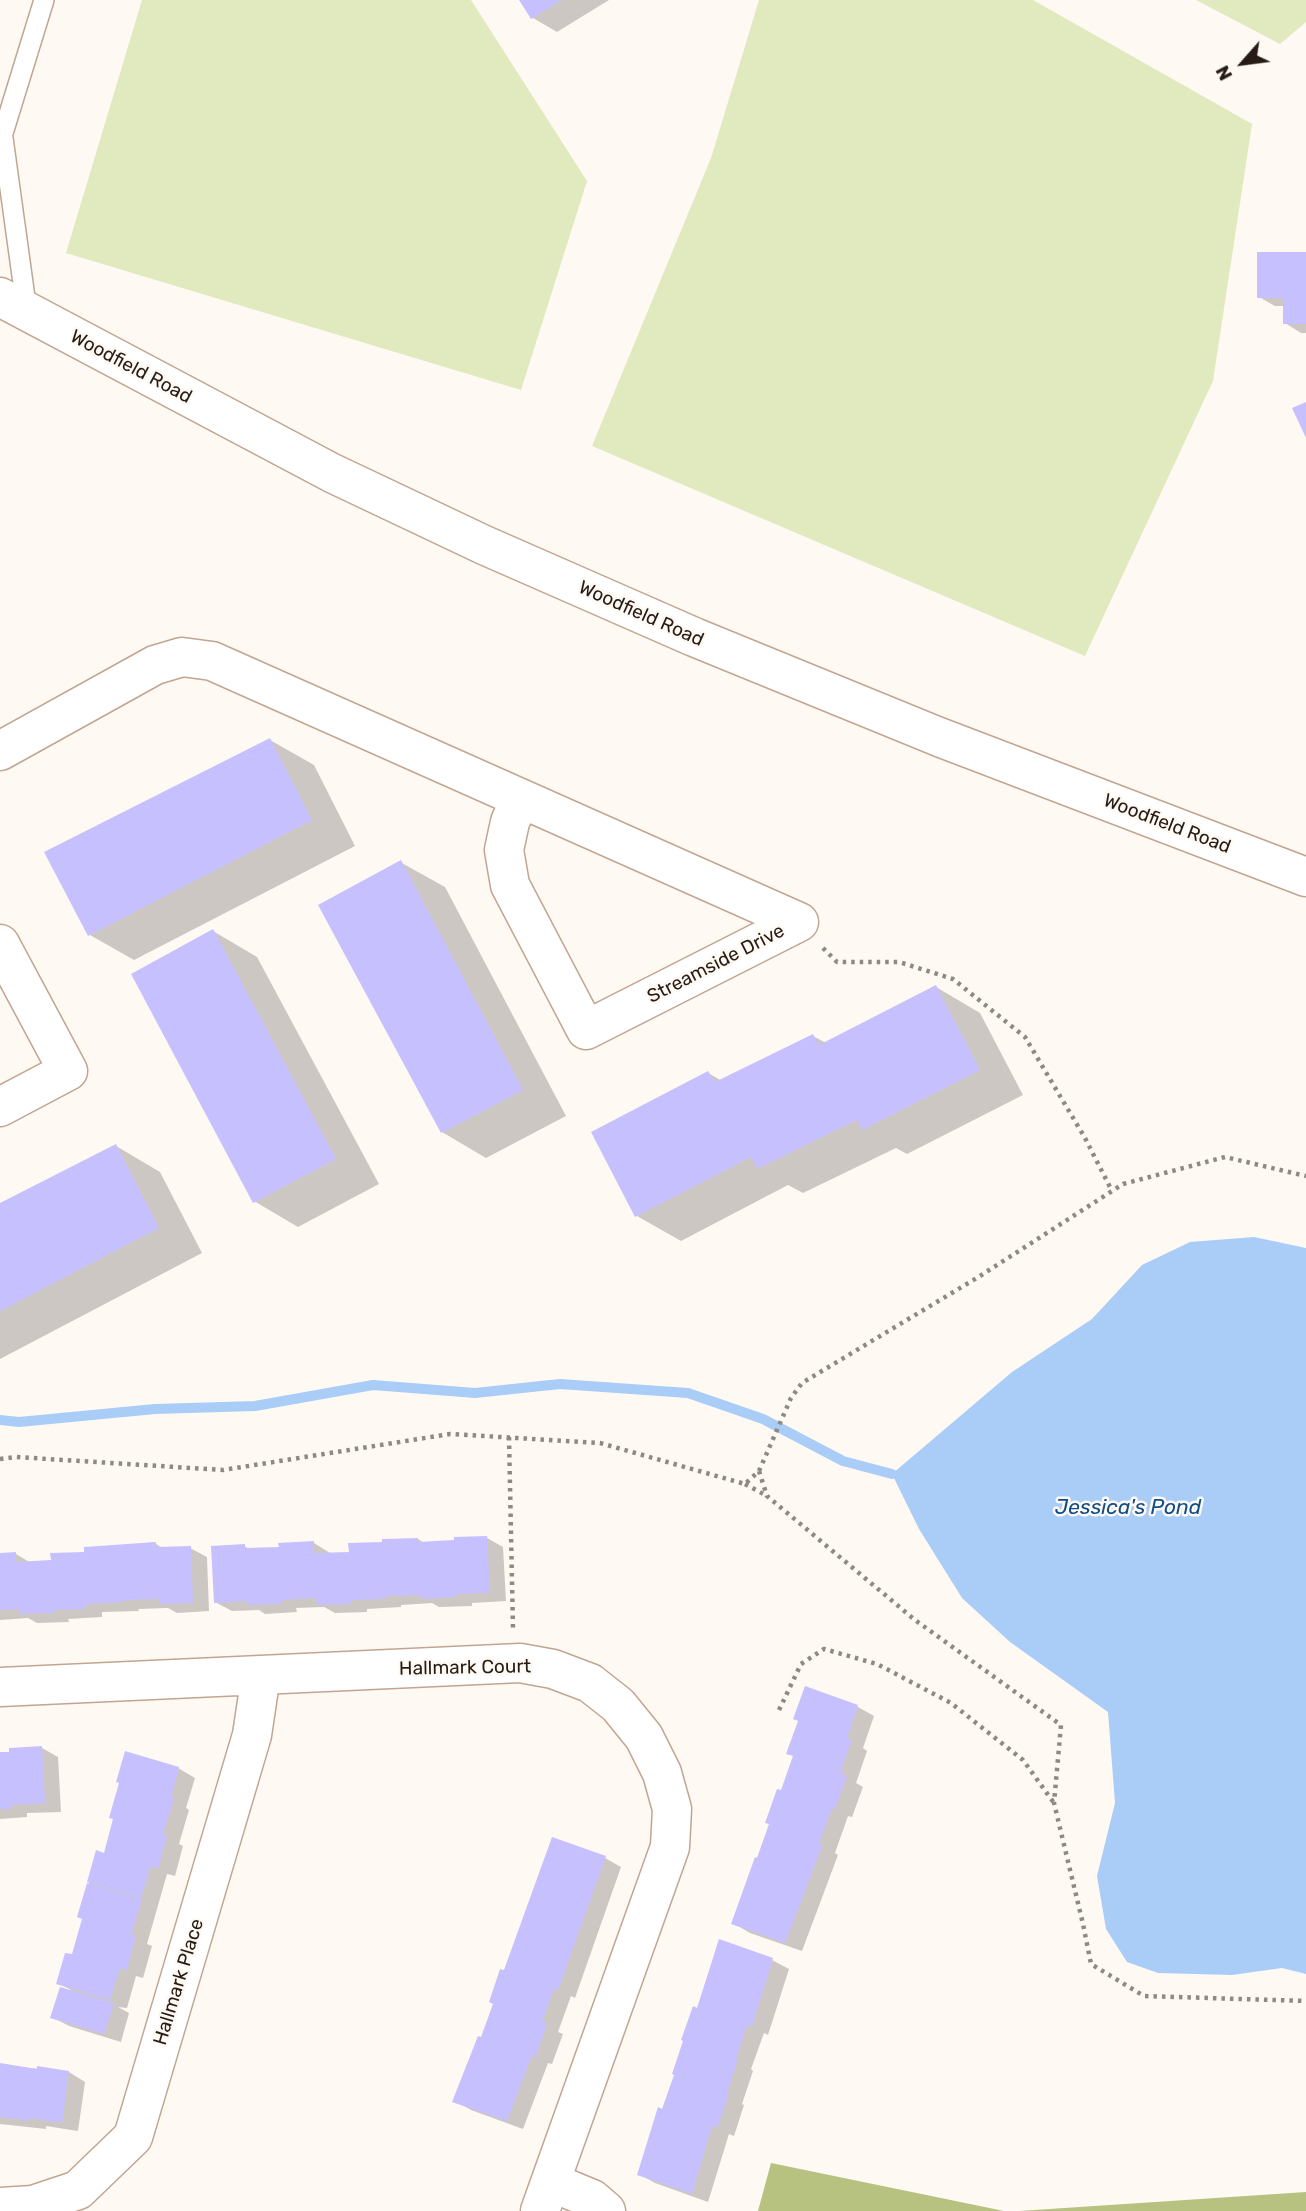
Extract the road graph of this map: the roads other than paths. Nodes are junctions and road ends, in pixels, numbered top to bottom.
1 (44, 0) edge
2 (8, 90) edge
3 (1, 141) edge
4 (14, 305) edge
5 (0, 751) edge
6 (520, 799) junction
7 (1306, 877) edge
8 (0, 944) edge
9 (0, 1107) edge
10 (261, 1675) junction
11 (0, 1687) edge
12 (546, 2196) edge
13 (0, 2207) edge
14 (606, 2211) edge

1 - 2 lane
2 - 3 lane
3 - 4 lane
4 - 7 street, Woodfield Road
5 - 6 street, Streamside Drive
6 - 6 street, Streamside Drive
8 - 9 street
10 - 11 street, Hallmark Court
10 - 12 street, Hallmark Court
10 - 13 street, Hallmark Place
12 - 14 street, Hallmark Court

